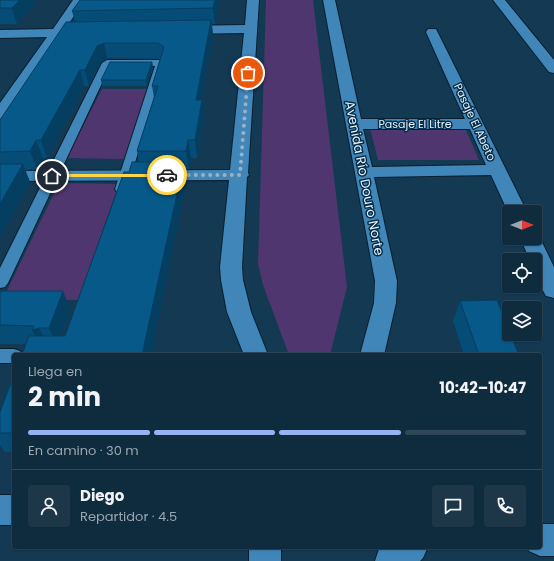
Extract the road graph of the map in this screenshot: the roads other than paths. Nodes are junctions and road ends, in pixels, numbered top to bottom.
1 (78, 0) edge
2 (253, 0) edge
3 (329, 0) edge
4 (499, 0) edge
5 (251, 29) junction
6 (173, 31) edge
7 (103, 32) edge
8 (432, 32) dead end
9 (56, 33) junction
10 (0, 34) edge
11 (538, 48) junction
12 (554, 48) edge
13 (554, 69) edge
14 (0, 114) edge
15 (355, 124) junction
16 (476, 124) junction
17 (498, 170) junction
18 (364, 172) junction
19 (126, 175) junction
20 (240, 175) junction
21 (0, 176) edge
22 (52, 176) junction
23 (116, 204) edge
24 (514, 205) edge
25 (533, 245) edge
26 (0, 283) edge
27 (554, 290) edge
28 (255, 353) edge
29 (372, 353) edge
30 (0, 356) edge
31 (12, 356) edge
32 (0, 510) edge
33 (12, 510) edge
34 (542, 540) edge
35 (554, 540) edge
36 (265, 549) edge
37 (385, 549) edge
38 (409, 549) edge
39 (264, 561) edge
40 (387, 561) edge
41 (391, 561) edge

1 - 9 street
2 - 5 street
3 - 15 street, Avenida Río Douro Norte
4 - 11 street
5 - 6 street
5 - 20 street
7 - 9 street
8 - 16 street, Pasaje El Abeto
9 - 10 street
9 - 14 street
11 - 12 street
11 - 13 street
15 - 16 street, Pasaje El Litre
15 - 18 street, Avenida Río Douro Norte
16 - 17 street, Pasaje El Abeto
17 - 18 street
17 - 24 street, Pasaje El Abeto
18 - 29 street, Avenida Río Douro Norte
19 - 20 street
19 - 22 street
19 - 22 lane
19 - 23 lane
20 - 28 street
21 - 22 street
22 - 26 lane
25 - 27 street
30 - 31 lane
32 - 33 street
34 - 35 street
36 - 39 street
37 - 40 street
38 - 41 street

